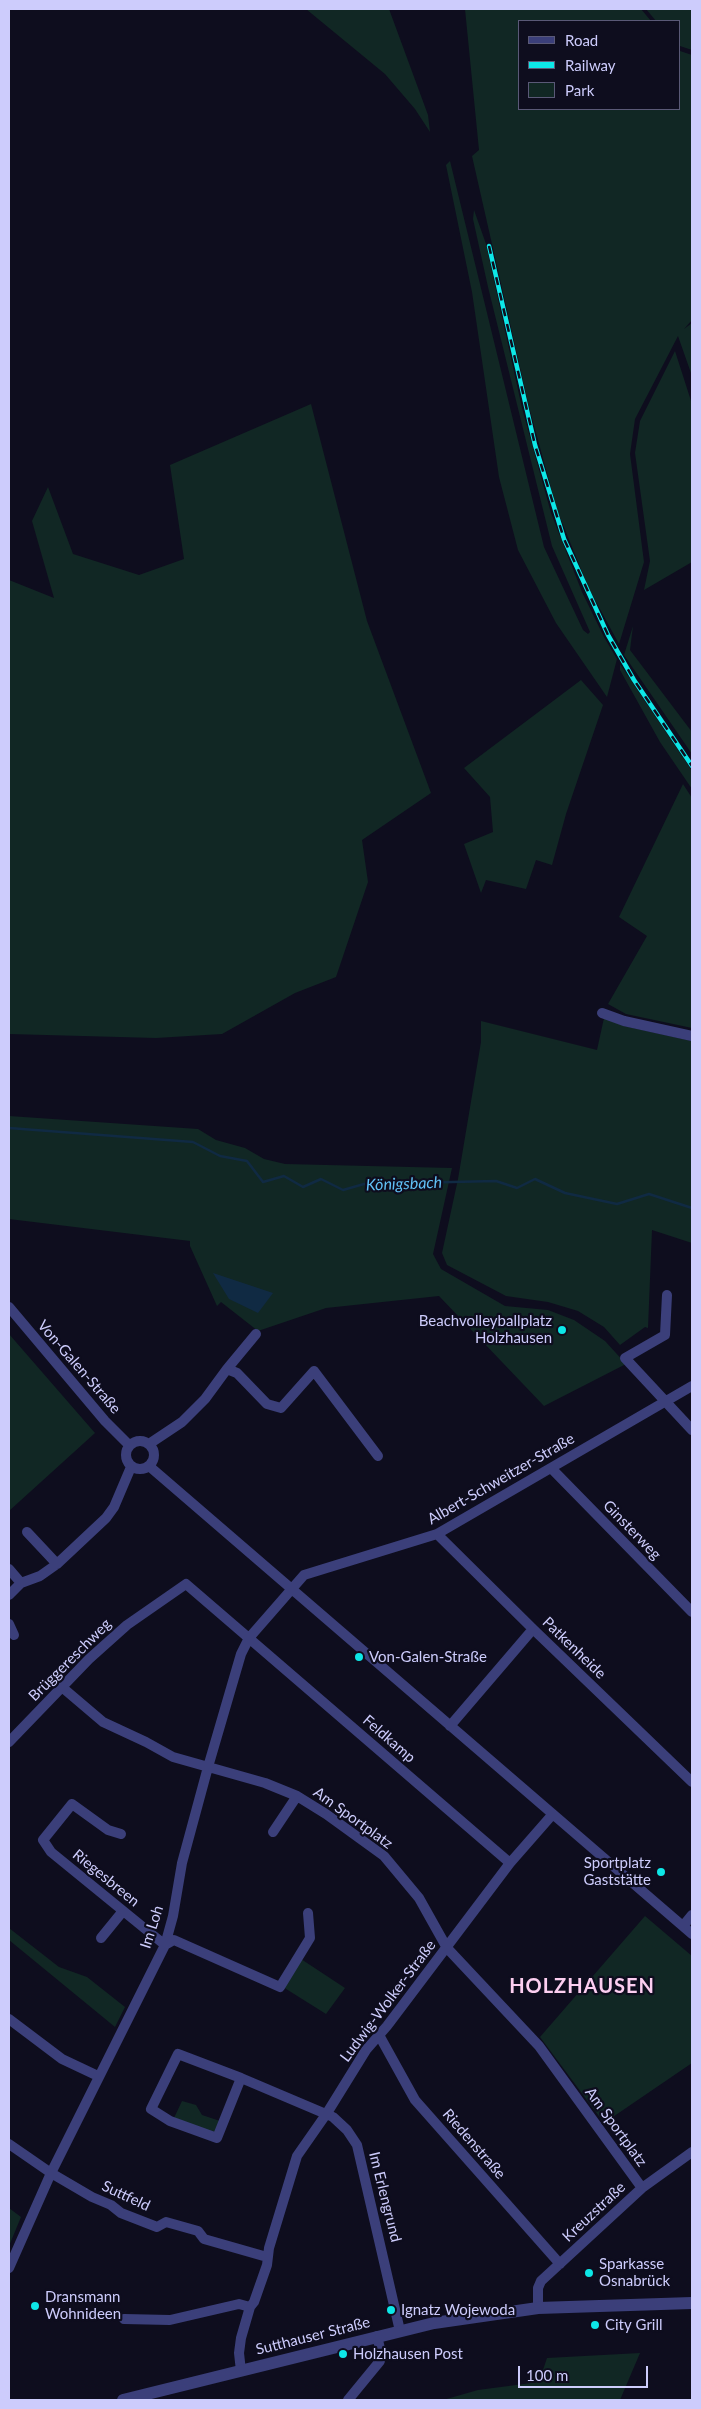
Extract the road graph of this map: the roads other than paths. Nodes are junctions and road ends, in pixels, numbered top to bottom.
1 (602, 1013) dead end
2 (692, 1036) edge
3 (667, 1295) dead end
4 (9, 1307) edge
5 (256, 1334) dead end
6 (227, 1370) junction
7 (692, 1386) edge
8 (664, 1401) junction
9 (692, 1430) edge
10 (149, 1444) junction
11 (129, 1445) junction
12 (378, 1456) dead end
13 (149, 1466) junction
14 (131, 1467) junction
15 (551, 1468) junction
16 (27, 1532) dead end
17 (437, 1534) junction
18 (56, 1564) junction
19 (9, 1569) edge
20 (21, 1583) junction
21 (291, 1588) junction
22 (9, 1595) edge
23 (692, 1612) edge
24 (9, 1624) edge
25 (533, 1629) junction
26 (14, 1635) dead end
27 (249, 1638) junction
28 (63, 1688) junction
29 (450, 1726) junction
30 (9, 1742) edge
31 (208, 1767) junction
32 (692, 1782) edge
33 (297, 1796) junction
34 (552, 1815) junction
35 (273, 1832) dead end
36 (121, 1834) dead end
37 (510, 1863) junction
38 (123, 1911) junction
39 (308, 1913) dead end
40 (692, 1915) edge
41 (683, 1926) junction
42 (692, 1934) edge
43 (101, 1938) dead end
44 (165, 1945) junction
45 (447, 1948) junction
46 (9, 2019) edge
47 (379, 2035) junction
48 (98, 2076) junction
49 (241, 2078) junction
50 (327, 2114) junction
51 (9, 2144) edge
52 (692, 2152) edge
53 (50, 2173) junction
54 (642, 2188) junction
55 (267, 2257) junction
56 (560, 2264) junction
57 (9, 2268) edge
58 (692, 2303) edge
59 (250, 2307) junction
60 (538, 2308) junction
61 (124, 2319) dead end
62 (400, 2331) junction
63 (377, 2336) junction
64 (241, 2371) junction
65 (123, 2400) edge
66 (348, 2400) edge

1 - 2 street
3 - 8 street
4 - 11 street, Von-Galen-Straße
5 - 6 street
6 - 10 street
6 - 12 street
7 - 8 street, Albert-Schweitzer-Straße
8 - 9 street
8 - 15 street, Albert-Schweitzer-Straße
10 - 11 street
10 - 13 street
11 - 14 street
13 - 14 street
13 - 21 street
14 - 18 street
15 - 17 street, Albert-Schweitzer-Straße
15 - 23 street, Ginsterweg
16 - 18 street
17 - 21 street, Albert-Schweitzer-Straße
17 - 25 street, Patkenheide
18 - 20 street
19 - 20 street
20 - 22 street
21 - 27 street, Im Loh
21 - 29 street
24 - 26 street
25 - 29 street
25 - 32 street, Patkenheide
27 - 28 street, Brüggereschweg
27 - 31 street, Im Loh
27 - 37 street, Feldkamp
28 - 30 street, Brüggereschweg
28 - 31 street, Am Sportplatz
29 - 34 street
31 - 33 street, Am Sportplatz
31 - 44 street, Im Loh
33 - 35 street
33 - 45 street, Am Sportplatz
34 - 37 street, Ludwig-Wolker-Straße
34 - 41 street
36 - 38 street, Riegesbreen
37 - 45 street, Ludwig-Wolker-Straße
38 - 43 street
38 - 44 street, Riegesbreen
39 - 44 street
40 - 41 street
41 - 42 street
44 - 48 street, Im Loh
45 - 47 street, Ludwig-Wolker-Straße
45 - 54 street, Am Sportplatz
46 - 48 street
47 - 50 street, Ludwig-Wolker-Straße
47 - 56 street, Riedenstraße
48 - 53 street, Im Loh
49 - 49 street, Im Erlengrund
49 - 50 street, Im Erlengrund
50 - 55 street, Ludwig-Wolker-Straße
50 - 62 street, Im Erlengrund
51 - 53 street, Suttfeld
52 - 54 street, Kreuzstraße
53 - 55 street, Suttfeld
53 - 57 street, Im Loh
54 - 56 street, Kreuzstraße
55 - 59 street, Ludwig-Wolker-Straße
56 - 60 street, Kreuzstraße
58 - 60 street, Sutthauser Straße
59 - 61 street
59 - 64 street, Ludwig-Wolker-Straße
60 - 62 street, Sutthauser Straße
62 - 63 street, Sutthauser Straße
63 - 64 street, Sutthauser Straße
63 - 66 street
64 - 65 street, Sutthauser Straße

